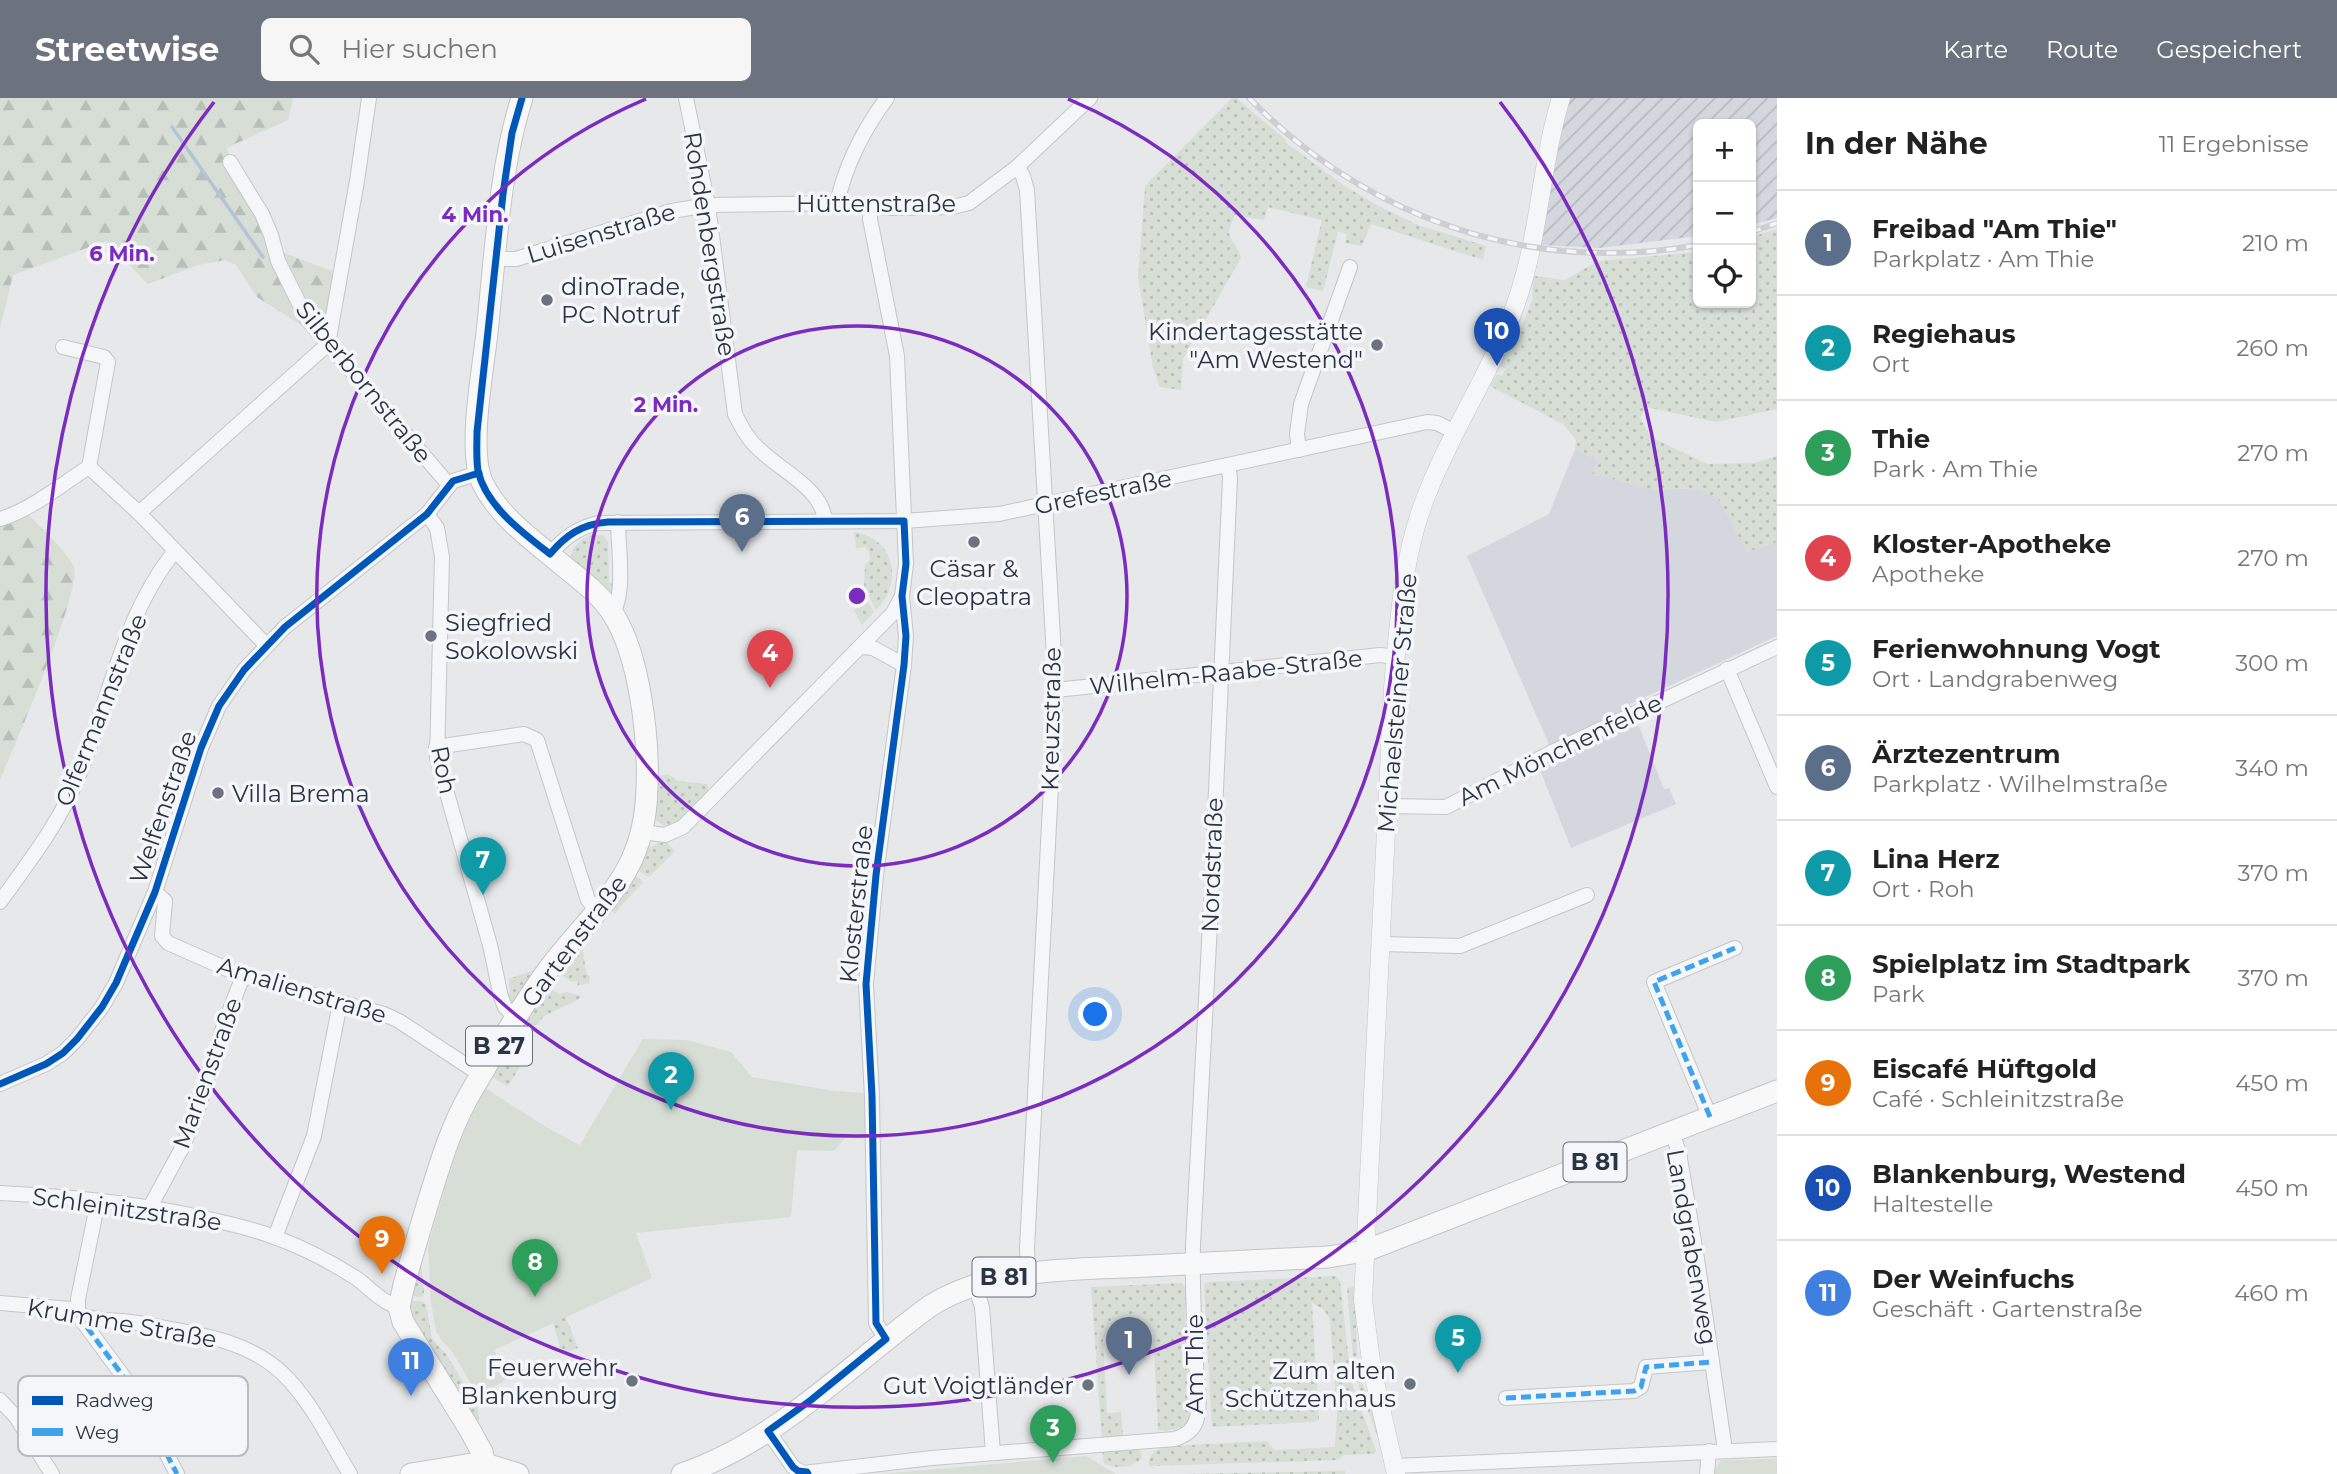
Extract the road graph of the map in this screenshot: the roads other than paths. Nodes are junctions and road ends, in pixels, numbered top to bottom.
1 (369, 98) edge
2 (686, 98) edge
3 (887, 98) edge
4 (1089, 98) edge
5 (1561, 98) edge
6 (516, 100) edge
7 (230, 162) dead end
8 (1017, 167) junction
9 (837, 203) junction
10 (708, 205) junction
11 (870, 208) junction
12 (495, 259) junction
13 (1350, 267) dead end
14 (328, 344) junction
15 (63, 346) dead end
16 (1455, 432) junction
17 (1299, 450) junction
18 (1228, 465) junction
19 (89, 467) junction
20 (479, 473) junction
21 (449, 485) junction
22 (1044, 505) junction
23 (139, 513) junction
24 (427, 514) junction
25 (0, 519) edge
26 (825, 521) junction
27 (904, 521) junction
28 (618, 522) junction
29 (175, 551) junction
30 (550, 554) junction
31 (902, 596) junction
32 (612, 613) junction
33 (266, 645) junction
34 (862, 647) junction
35 (1777, 647) edge
36 (1396, 657) junction
37 (904, 665) junction
38 (1727, 668) junction
39 (1220, 671) junction
40 (1056, 690) junction
41 (436, 747) junction
42 (1777, 787) edge
43 (1387, 807) junction
44 (642, 832) junction
45 (155, 891) junction
46 (1587, 895) dead end
47 (0, 902) edge
48 (598, 912) junction
49 (1381, 944) junction
50 (1735, 948) dead end
51 (243, 976) junction
52 (340, 1003) junction
53 (516, 1018) junction
54 (481, 1075) junction
55 (0, 1084) edge
56 (1777, 1091) edge
57 (1710, 1117) junction
58 (1672, 1132) junction
59 (0, 1194) edge
60 (98, 1200) junction
61 (150, 1207) junction
62 (275, 1237) junction
63 (1365, 1251) junction
64 (1193, 1264) junction
65 (1028, 1273) junction
66 (975, 1285) junction
67 (0, 1303) edge
68 (399, 1307) junction
69 (78, 1315) junction
70 (886, 1339) junction
71 (1712, 1362) junction
72 (123, 1376) edge
73 (1506, 1398) dead end
74 (0, 1400) edge
75 (18, 1420) edge
76 (768, 1431) junction
77 (1777, 1449) edge
78 (1725, 1450) junction
79 (1709, 1451) junction
80 (993, 1453) junction
81 (41, 1456) edge
82 (168, 1456) edge
83 (485, 1464) junction
84 (1395, 1470) edge
85 (52, 1474) edge
86 (177, 1474) edge
87 (350, 1474) edge
88 (411, 1474) edge
89 (518, 1474) edge
90 (682, 1474) edge
91 (1707, 1474) edge

1 - 14 street
2 - 10 street, Rohdenbergstraße
3 - 9 street
4 - 8 street, Hüttenstraße
5 - 16 street, Michaelsteiner Straße
6 - 12 main road, B 27
7 - 14 street, Silberbornstraße
8 - 11 street, Hüttenstraße
8 - 22 street, Kreuzstraße
9 - 10 street, Hüttenstraße
9 - 11 street, Hüttenstraße
10 - 12 street, Luisenstraße
10 - 26 street, Rohdenbergstraße
11 - 27 street, Klosterstraße
12 - 20 main road, B 27
13 - 17 street
14 - 21 street, Silberbornstraße
14 - 23 street
15 - 19 street
16 - 17 street, Grefestraße
16 - 36 street, Michaelsteiner Straße
17 - 18 street, Grefestraße
18 - 22 street, Grefestraße
18 - 39 street, Nordstraße
19 - 23 street
19 - 25 street
20 - 21 street
20 - 30 main road, B 27
21 - 24 street, Welfenstraße
22 - 27 street, Grefestraße
22 - 40 street, Kreuzstraße
23 - 29 street
24 - 33 street, Welfenstraße
24 - 41 street, Roh
26 - 27 street, Grefestraße
26 - 28 street, Grefestraße
27 - 31 street, Klosterstraße
28 - 30 street, Grefestraße
28 - 32 street
29 - 33 street
29 - 47 street, Olfermannstraße
30 - 32 main road, B 27
31 - 34 street
31 - 37 street, Klosterstraße
32 - 44 main road, B 27
33 - 45 street, Welfenstraße
34 - 37 street
34 - 44 street
35 - 38 street, Am Mönchenfelde
36 - 39 street, Wilhelm-Raabe-Straße
36 - 43 street, Michaelsteiner Straße
37 - 70 street, Klosterstraße
38 - 42 street
38 - 43 street, Am Mönchenfelde
39 - 40 street, Wilhelm-Raabe-Straße
39 - 64 street, Nordstraße
40 - 65 street, Kreuzstraße
41 - 48 street
41 - 53 street, Roh
43 - 49 street, Michaelsteiner Straße
44 - 48 main road, Gartenstraße / B 27
45 - 51 street, Amalienstraße
45 - 55 street, Welfenstraße
46 - 49 street
48 - 53 main road, Gartenstraße / B 27
49 - 63 street, Michaelsteiner Straße
50 - 57 street
51 - 52 street, Amalienstraße
51 - 61 street, Marienstraße
52 - 54 street, Amalienstraße
52 - 62 street
53 - 54 main road, Gartenstraße / B 27
54 - 68 main road, Gartenstraße / B 27
56 - 57 main road, B 81
57 - 58 main road, B 81
58 - 63 main road, B 81
58 - 71 street, Landgrabenweg
59 - 60 street, Schleinitzstraße
60 - 61 street, Schleinitzstraße
60 - 69 street
61 - 62 street, Schleinitzstraße
62 - 68 street, Schleinitzstraße
63 - 64 main road, B 81
63 - 84 street, Michaelsteiner Straße
64 - 65 main road, B 81
64 - 80 street, Am Thie
65 - 66 main road, B 81
66 - 70 main road, B 81
66 - 80 street
67 - 69 street, Krumme Straße
68 - 83 main road
69 - 72 street
69 - 87 street, Krumme Straße
70 - 76 main road, B 81
71 - 73 street, Landgrabenweg
71 - 78 street, Landgrabenweg
74 - 75 street
76 - 80 street, Am Thie
76 - 90 main road, B 81
77 - 78 street
78 - 79 street
79 - 84 street
79 - 91 street
81 - 85 street
82 - 86 street
83 - 88 main road
83 - 89 main road

